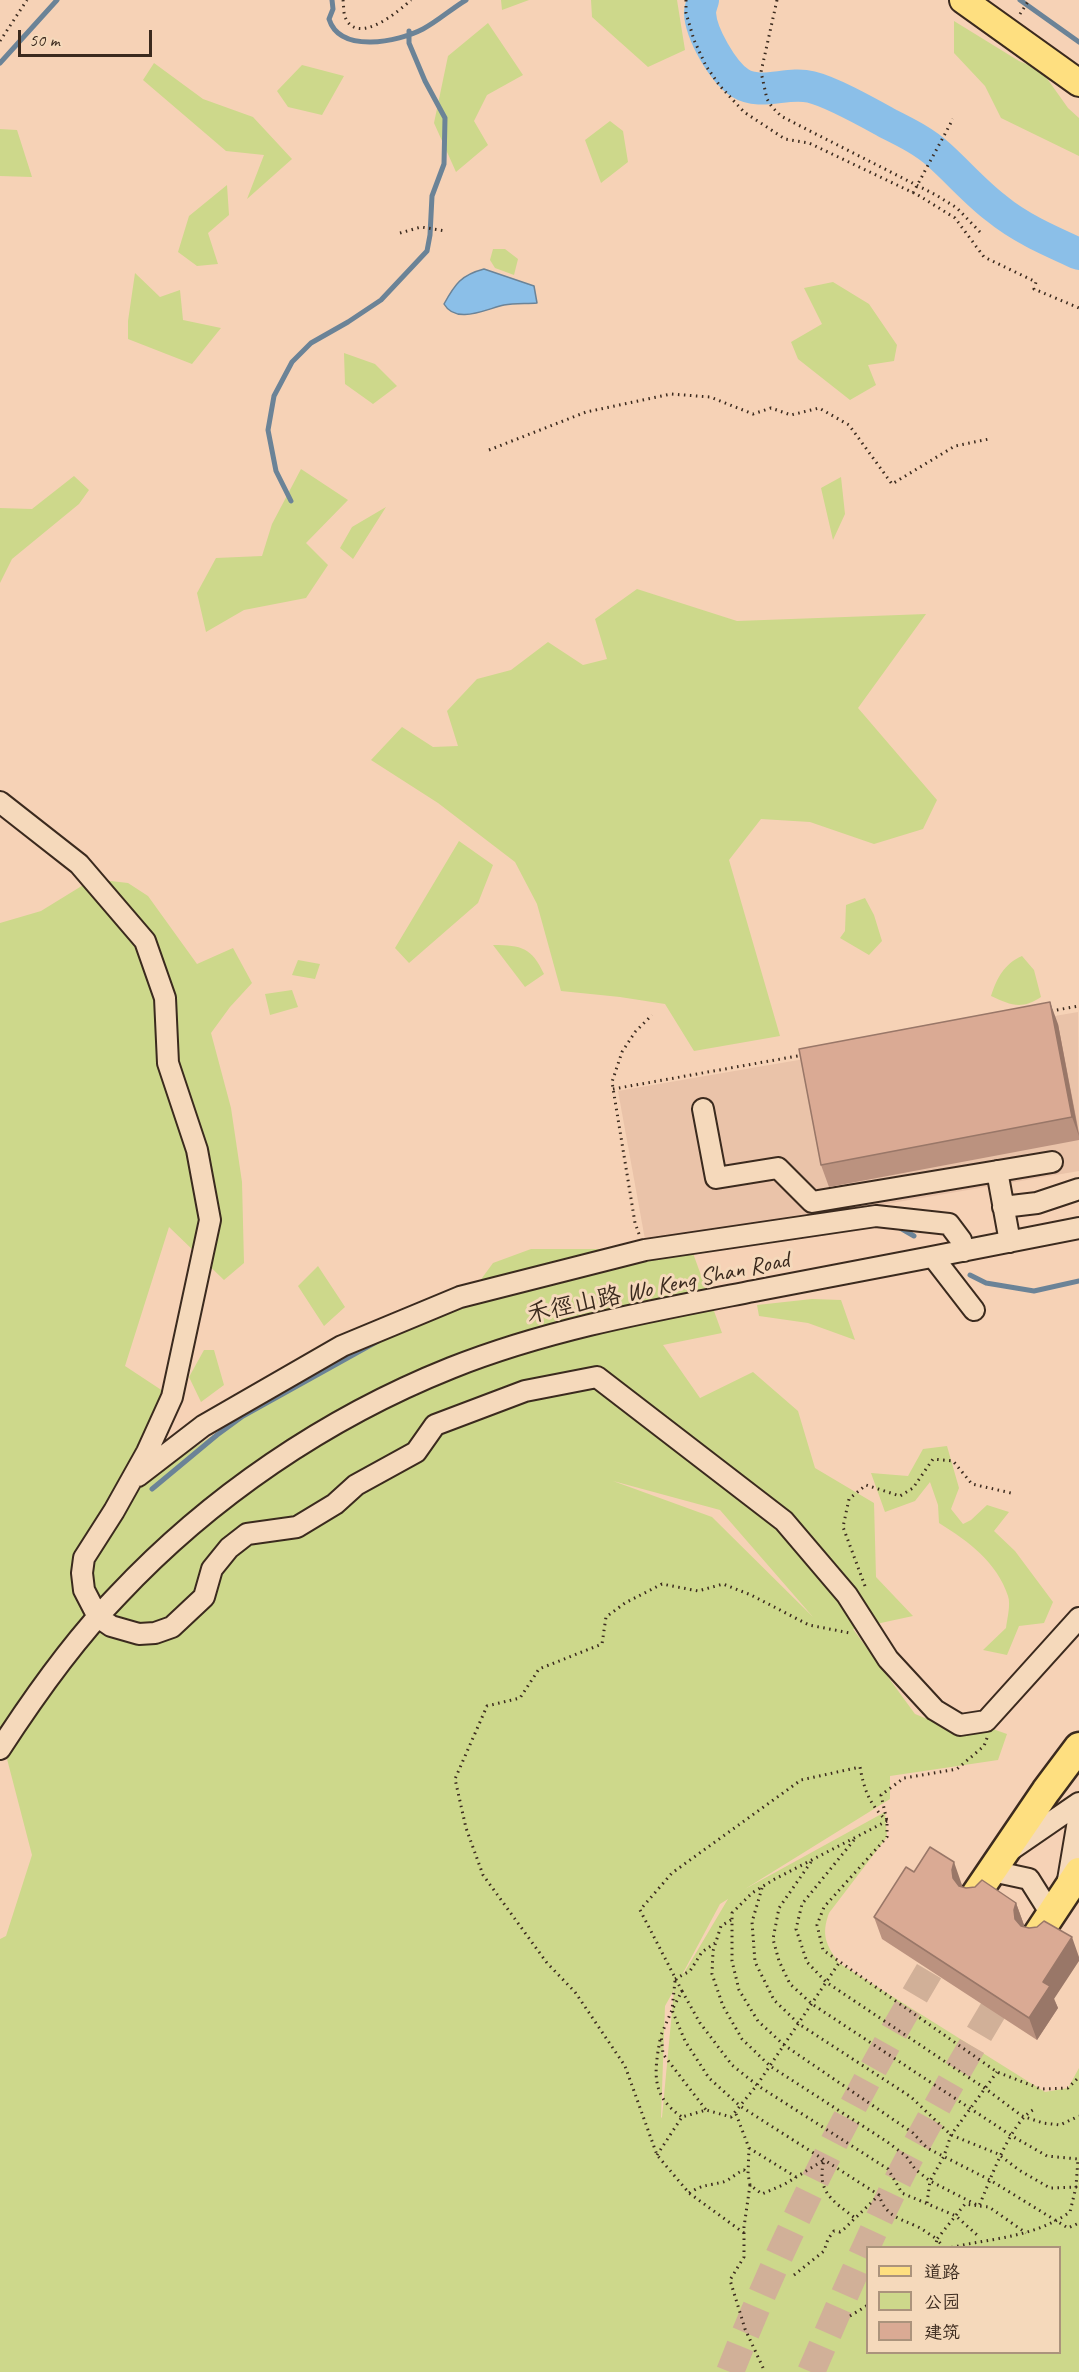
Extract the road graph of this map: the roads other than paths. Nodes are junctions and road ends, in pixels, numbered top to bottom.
1 (963, 0) edge
2 (1079, 83) edge
3 (0, 802) edge
4 (703, 1108) dead end
5 (1052, 1162) dead end
6 (997, 1171) junction
7 (1079, 1189) edge
8 (1003, 1207) junction
9 (1079, 1228) edge
10 (1010, 1242) junction
11 (964, 1251) junction
12 (933, 1257) junction
13 (974, 1310) dead end
14 (131, 1481) junction
15 (98, 1617) junction
16 (1079, 1618) edge
17 (1079, 1747) edge
18 (0, 1749) edge
19 (1079, 1803) edge
20 (1079, 1815) edge
21 (997, 1864) junction
22 (976, 1894) edge
23 (1059, 1903) edge

1 - 2 main road
3 - 14 street
4 - 6 street
5 - 6 street
6 - 8 street
7 - 8 street
8 - 10 street
9 - 10 street, 禾徑山路 Wo Keng Shan Road
10 - 11 street, 禾徑山路 Wo Keng Shan Road
11 - 12 street, 禾徑山路 Wo Keng Shan Road
11 - 14 street
12 - 13 street
12 - 15 street, 禾徑山路 Wo Keng Shan Road
14 - 15 street
15 - 16 street
15 - 18 street, 禾徑山路 Wo Keng Shan Road
17 - 21 highway
19 - 21 street
20 - 23 street
21 - 22 highway
21 - 23 street

